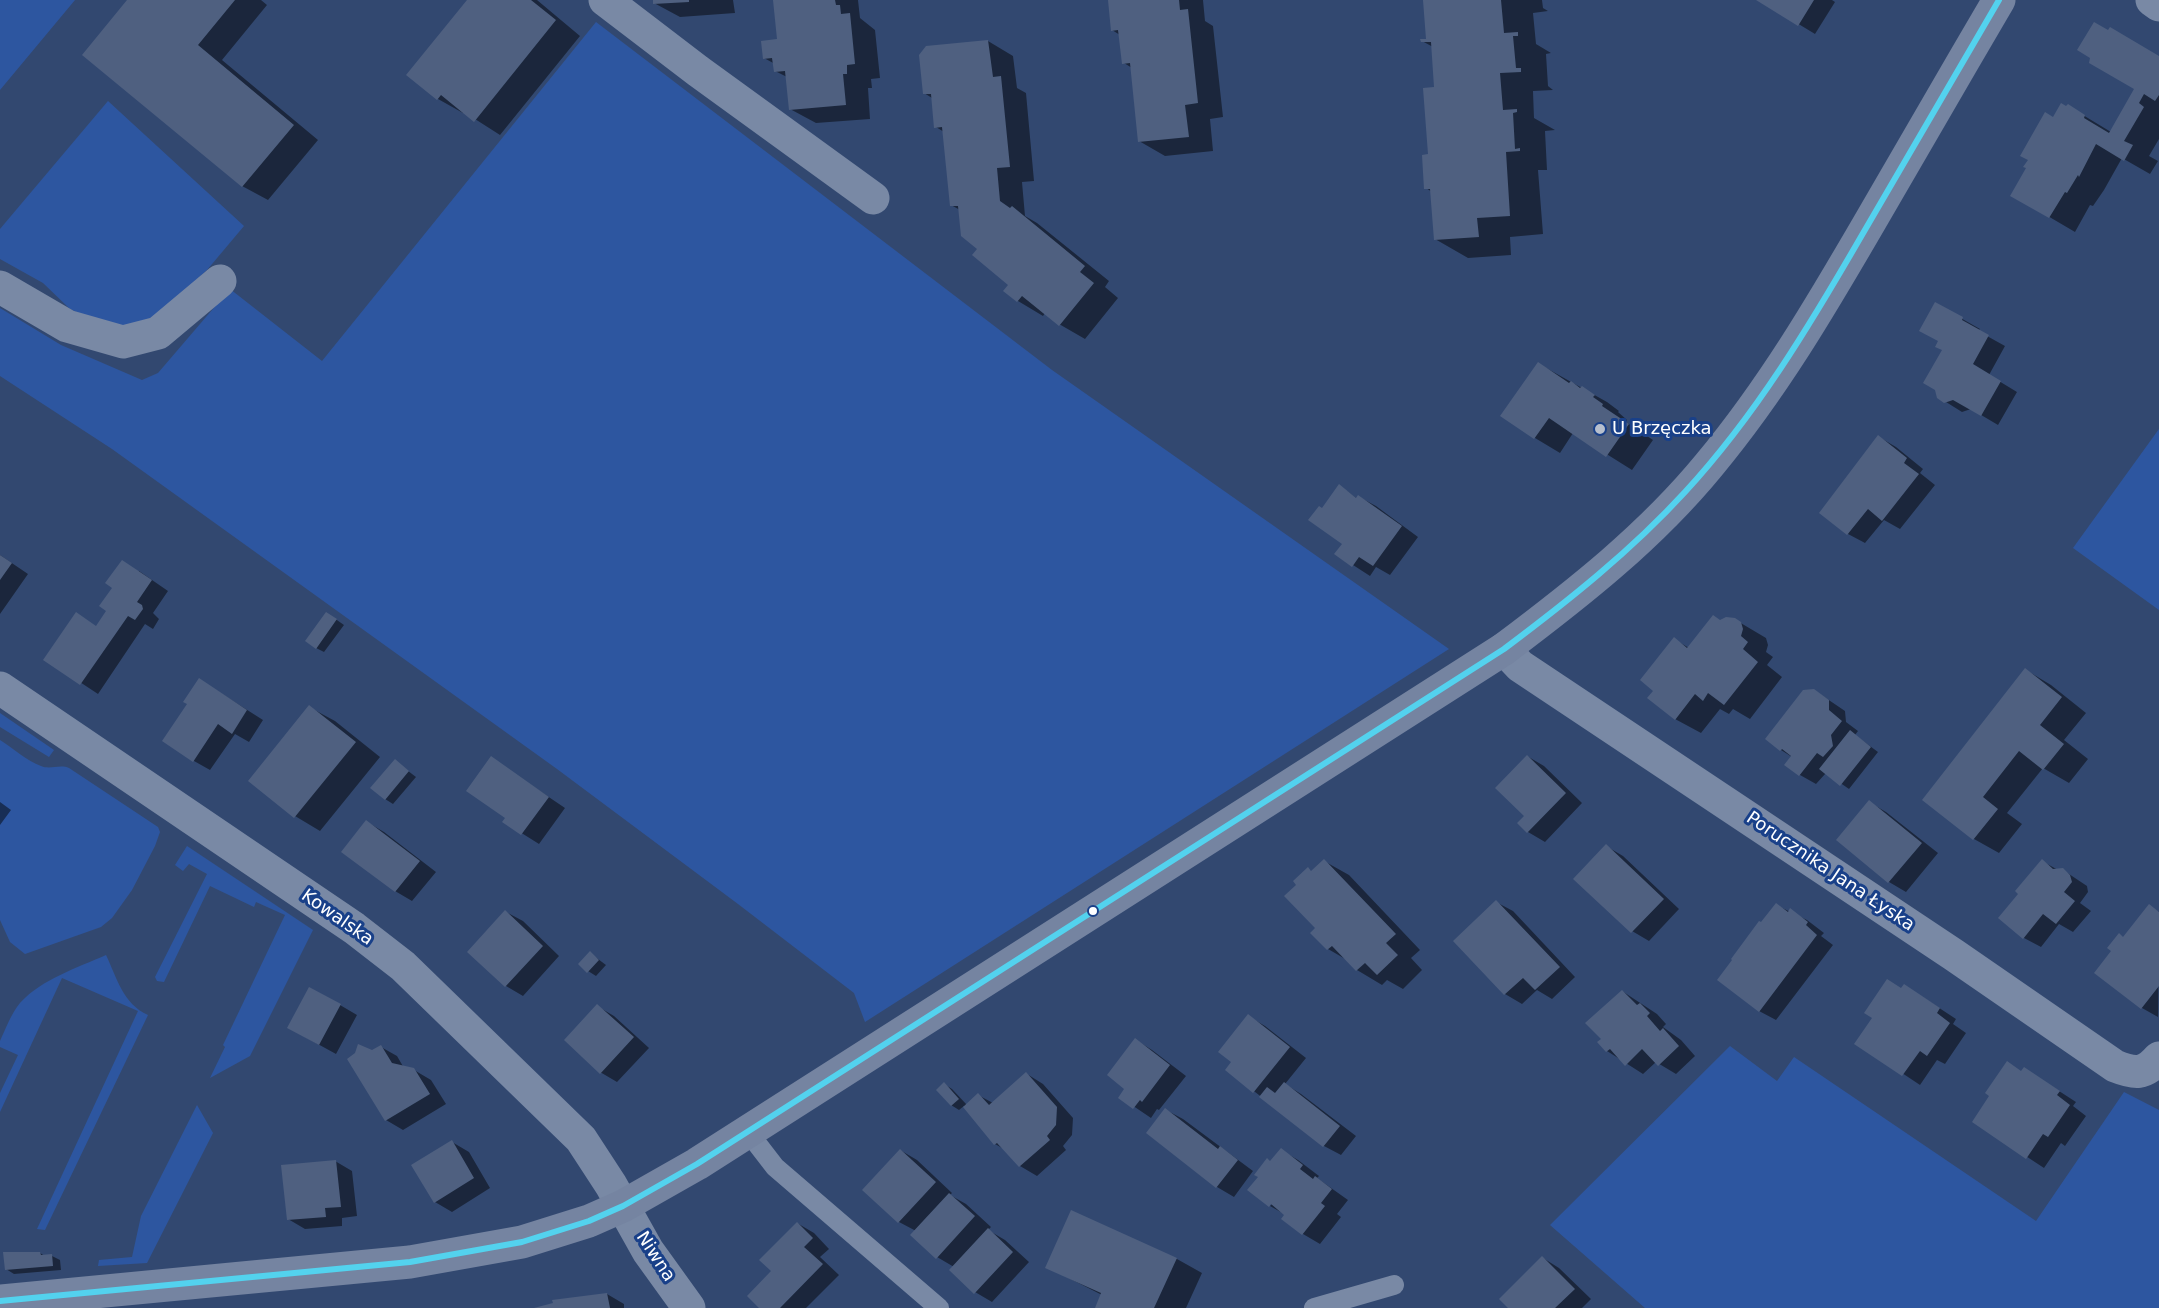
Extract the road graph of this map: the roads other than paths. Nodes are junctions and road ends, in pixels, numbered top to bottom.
1 (605, 0) edge
2 (1998, 0) edge
3 (2152, 0) edge
4 (2159, 5) edge
5 (873, 198) dead end
6 (220, 281) dead end
7 (0, 286) edge
8 (1504, 649) junction
9 (0, 688) edge
10 (2159, 1058) edge
11 (748, 1132) junction
12 (623, 1206) junction
13 (1394, 1285) dead end
14 (0, 1301) edge
15 (688, 1308) edge
16 (939, 1308) edge
17 (1314, 1308) edge

1 - 5 street
2 - 8 street
3 - 4 street
6 - 7 street
8 - 10 street, Porucznika Jana Łyska
8 - 11 street
9 - 12 street, Kowalska
11 - 12 street
11 - 16 lane
12 - 14 street
12 - 15 street, Niwna
13 - 17 lane

